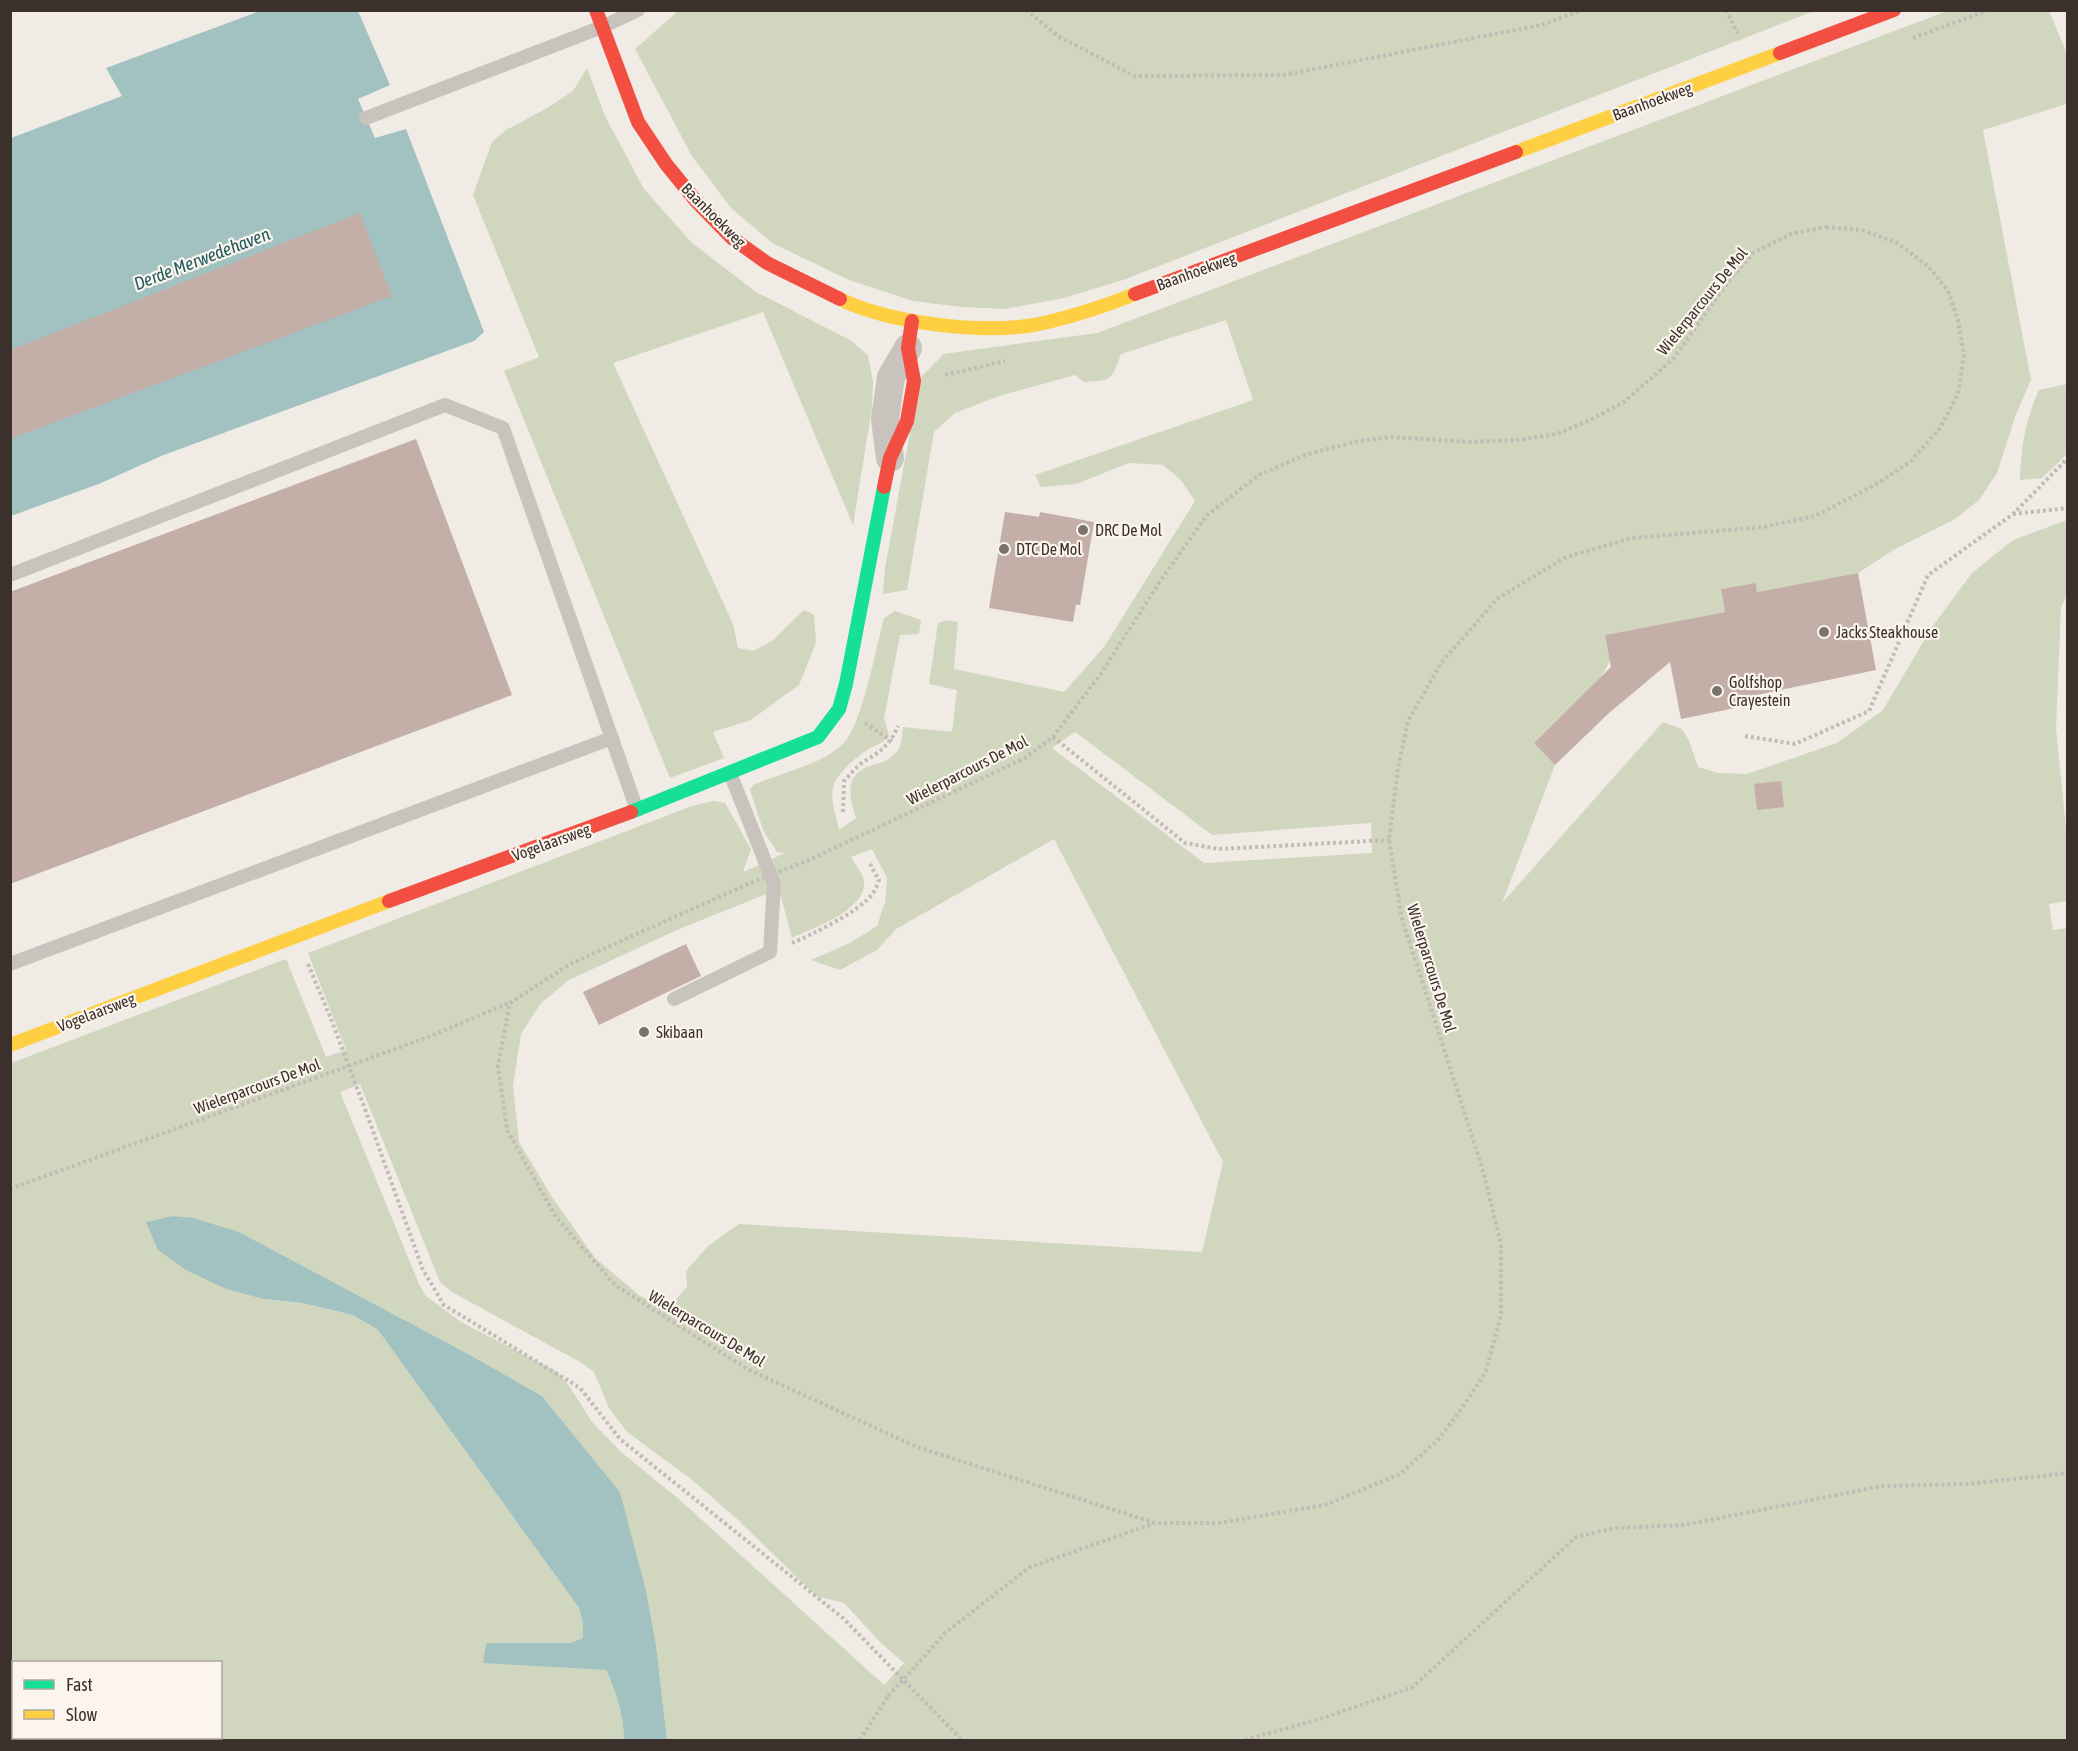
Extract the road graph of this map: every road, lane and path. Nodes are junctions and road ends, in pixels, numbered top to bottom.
1 (596, 10) edge
2 (638, 10) edge
3 (1026, 10) edge
4 (1582, 10) edge
5 (1894, 10) edge
6 (602, 27) junction
7 (366, 118) dead end
8 (910, 334) junction
9 (890, 458) joint
10 (2067, 458) edge
11 (2067, 508) edge
12 (2013, 514) junction
13 (10, 575) edge
14 (898, 726) dead end
15 (1744, 736) dead end
16 (1053, 737) junction
17 (612, 738) junction
18 (730, 773) junction
19 (637, 810) junction
20 (843, 812) dead end
21 (1389, 840) junction
22 (870, 864) dead end
23 (771, 876) junction
24 (297, 935) junction
25 (770, 952) junction
26 (10, 964) edge
27 (674, 999) dead end
28 (510, 1003) junction
29 (10, 1045) edge
30 (10, 1189) edge
31 (2067, 1473) edge
32 (1155, 1523) junction
33 (860, 1740) edge
34 (962, 1740) edge
35 (1245, 1740) edge

1 - 6 street, Baanhoekweg
2 - 6 lane
3 - 4 path
5 - 8 street, Baanhoekweg
6 - 7 lane
6 - 8 street, Baanhoekweg
8 - 9 street, Vogelaarsweg
9 - 18 street, Vogelaarsweg
10 - 12 path
11 - 12 path
12 - 15 path
13 - 17 lane
14 - 20 path
16 - 21 path
16 - 21 path, Wielerparcours De Mol
16 - 23 path, Wielerparcours De Mol
17 - 19 lane
17 - 26 lane
18 - 19 street, Vogelaarsweg
18 - 23 lane
19 - 24 street, Vogelaarsweg
21 - 32 path, Wielerparcours De Mol
22 - 25 path
23 - 25 lane
23 - 28 path, Wielerparcours De Mol
24 - 29 street, Vogelaarsweg
24 - 34 path, bridge
25 - 27 lane
28 - 30 path, Wielerparcours De Mol
28 - 32 path, Wielerparcours De Mol
31 - 35 path
32 - 33 path, Wielerparcours De Mol, bridge

